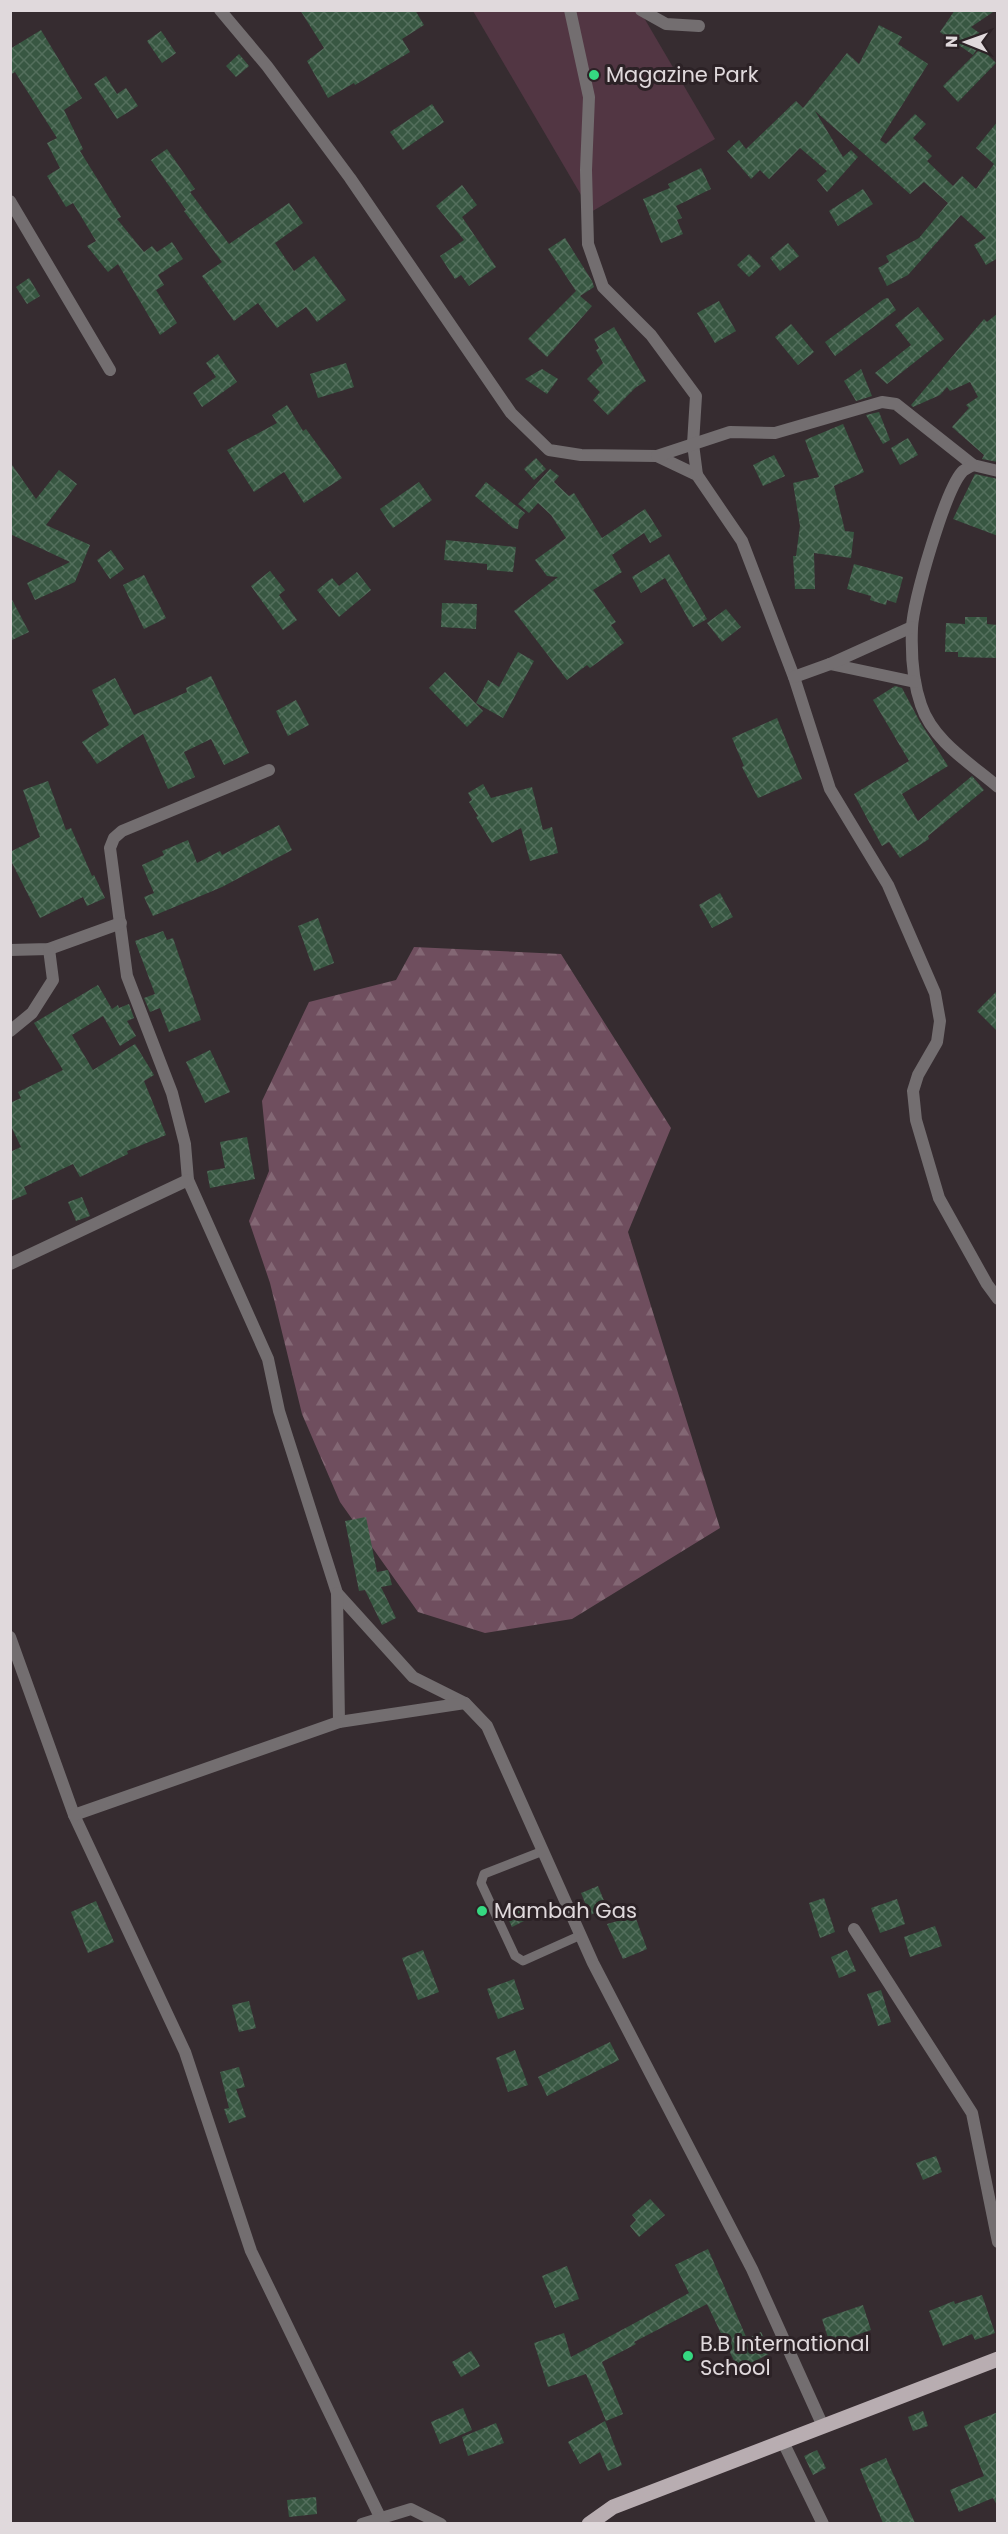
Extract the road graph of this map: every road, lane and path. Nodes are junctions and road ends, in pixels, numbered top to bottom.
1 (220, 10) edge
2 (570, 10) edge
3 (641, 10) edge
4 (699, 26) dead end
5 (10, 201) edge
6 (110, 370) dead end
7 (693, 444) junction
8 (657, 456) junction
9 (973, 465) junction
10 (998, 471) edge
11 (697, 475) junction
12 (912, 627) junction
13 (830, 664) junction
14 (794, 677) junction
15 (915, 682) junction
16 (269, 770) dead end
17 (998, 787) edge
18 (121, 923) junction
19 (49, 949) junction
20 (10, 950) edge
21 (10, 1031) edge
22 (188, 1180) junction
23 (10, 1264) edge
24 (998, 1299) edge
25 (338, 1593) junction
26 (10, 1637) edge
27 (465, 1703) junction
28 (339, 1722) junction
29 (74, 1815) junction
30 (543, 1851) junction
31 (854, 1929) dead end
32 (580, 1935) junction
33 (998, 2242) edge
34 (998, 2359) edge
35 (822, 2424) junction
36 (783, 2442) junction
37 (380, 2517) junction
38 (362, 2523) edge
39 (441, 2523) edge
40 (589, 2523) edge
41 (823, 2523) edge

1 - 8 street
2 - 7 street
3 - 4 street
5 - 6 street
7 - 8 street
7 - 9 street
7 - 11 street
8 - 11 street
9 - 10 street
9 - 12 street
11 - 14 street
12 - 13 street
12 - 15 street
13 - 14 street
13 - 15 street
14 - 24 street
15 - 17 street
16 - 18 street
18 - 19 street
18 - 22 street
19 - 20 street
19 - 21 street
22 - 23 street
22 - 25 street
25 - 27 street
25 - 28 street
26 - 29 street
27 - 28 street
27 - 30 street
28 - 29 street
29 - 37 street
30 - 32 street
30 - 32 lane
31 - 33 street
32 - 35 street
34 - 35 main road
35 - 36 main road
36 - 40 main road
36 - 41 street
37 - 38 street
37 - 39 street

